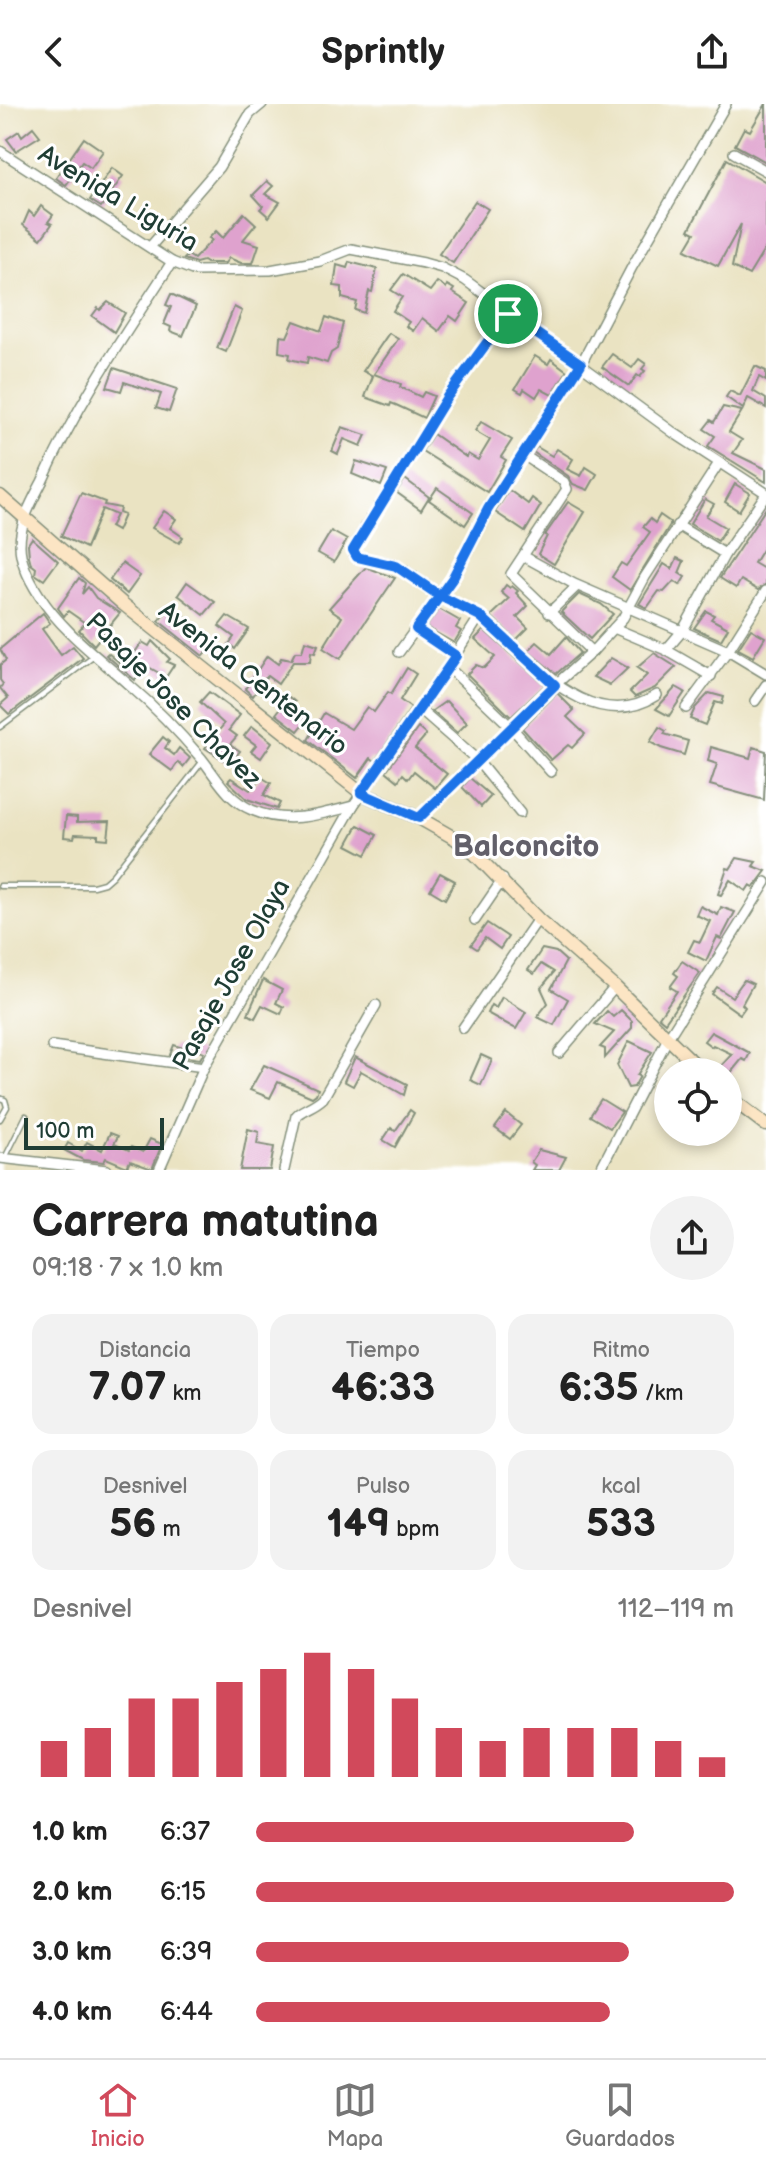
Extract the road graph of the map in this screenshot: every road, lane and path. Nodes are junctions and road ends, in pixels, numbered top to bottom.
1 (262, 104) edge
2 (726, 104) edge
3 (0, 151) edge
4 (734, 153) dead end
5 (766, 171) edge
6 (150, 247) junction
7 (172, 262) junction
8 (508, 314) junction
9 (581, 364) junction
10 (522, 454) junction
11 (719, 463) junction
12 (766, 493) edge
13 (0, 496) edge
14 (25, 517) junction
15 (677, 525) junction
16 (725, 554) junction
17 (525, 557) junction
18 (577, 586) junction
19 (766, 591) edge
20 (440, 596) junction
21 (630, 608) junction
22 (549, 613) junction
23 (480, 616) junction
24 (614, 628) junction
25 (416, 629) junction
26 (683, 630) junction
27 (666, 650) junction
28 (728, 651) junction
29 (399, 652) dead end
30 (592, 652) junction
31 (456, 656) junction
32 (93, 657) junction
33 (448, 667) junction
34 (766, 674) edge
35 (711, 676) junction
36 (555, 685) junction
37 (766, 685) edge
38 (657, 695) dead end
39 (755, 701) dead end
40 (686, 708) dead end
41 (420, 710) junction
42 (0, 727) edge
43 (511, 727) junction
44 (476, 759) junction
45 (203, 760) junction
46 (551, 772) dead end
47 (361, 793) junction
48 (353, 806) junction
49 (520, 813) dead end
50 (419, 818) junction
51 (503, 879) junction
52 (766, 882) edge
53 (0, 886) edge
54 (538, 919) junction
55 (475, 920) dead end
56 (615, 987) junction
57 (376, 1005) dead end
58 (463, 1028) dead end
59 (668, 1038) junction
60 (52, 1046) dead end
61 (559, 1053) dead end
62 (689, 1058) edge
63 (204, 1067) junction
64 (0, 1098) edge
65 (742, 1107) edge
66 (26, 1116) dead end
67 (0, 1119) edge
68 (766, 1125) edge
69 (2, 1158) edge
70 (31, 1165) edge
71 (106, 1170) edge
72 (159, 1170) edge
73 (284, 1170) edge
74 (600, 1170) edge

1 - 6 street
2 - 9 street
3 - 6 street, Avenida Liguria
4 - 5 street
6 - 7 street, Avenida Liguria
7 - 8 street, Avenida Liguria
7 - 14 street
8 - 9 street, Avenida Liguria
8 - 20 street
9 - 10 street
9 - 11 street, Avenida Liguria
10 - 17 street
10 - 20 street
11 - 12 street, Avenida Liguria
11 - 15 street
12 - 16 street
13 - 14 main road, Avenida Centenario
14 - 32 street, Pasaje Jose Chavez
14 - 47 main road, Avenida Centenario
15 - 16 street
15 - 21 street
16 - 26 street
17 - 18 street
17 - 22 street
18 - 21 street
18 - 22 street
19 - 28 street
20 - 23 street
20 - 25 street
21 - 24 street
21 - 26 street
22 - 30 street
23 - 31 street
23 - 36 street
24 - 27 street
24 - 30 street
25 - 29 street
25 - 31 street
26 - 27 street
26 - 28 street
27 - 35 street
28 - 34 street
28 - 35 street
30 - 36 street
31 - 33 street
32 - 42 lane
32 - 45 street, Pasaje Jose Chavez
33 - 41 street
33 - 43 street
35 - 40 street
36 - 38 street
36 - 43 street
37 - 39 street
41 - 44 street
41 - 47 street
43 - 44 street
43 - 46 street
44 - 49 street
44 - 50 street
45 - 48 street, Pasaje Jose Chavez
45 - 53 lane
47 - 48 street
47 - 50 main road, Avenida Centenario
48 - 63 street, Pasaje Jose Olaya
50 - 51 main road, Avenida Centenario
51 - 54 main road, Avenida Centenario
51 - 55 street
52 - 59 street
54 - 56 main road, Avenida Centenario
54 - 58 street
56 - 59 main road, Avenida Centenario
56 - 61 street
57 - 73 street
59 - 62 main road, Avenida Centenario
59 - 74 street
60 - 63 street
63 - 72 street, Pasaje Jose Olaya
64 - 67 lane
65 - 68 main road
66 - 69 lane
69 - 70 street
70 - 71 street

